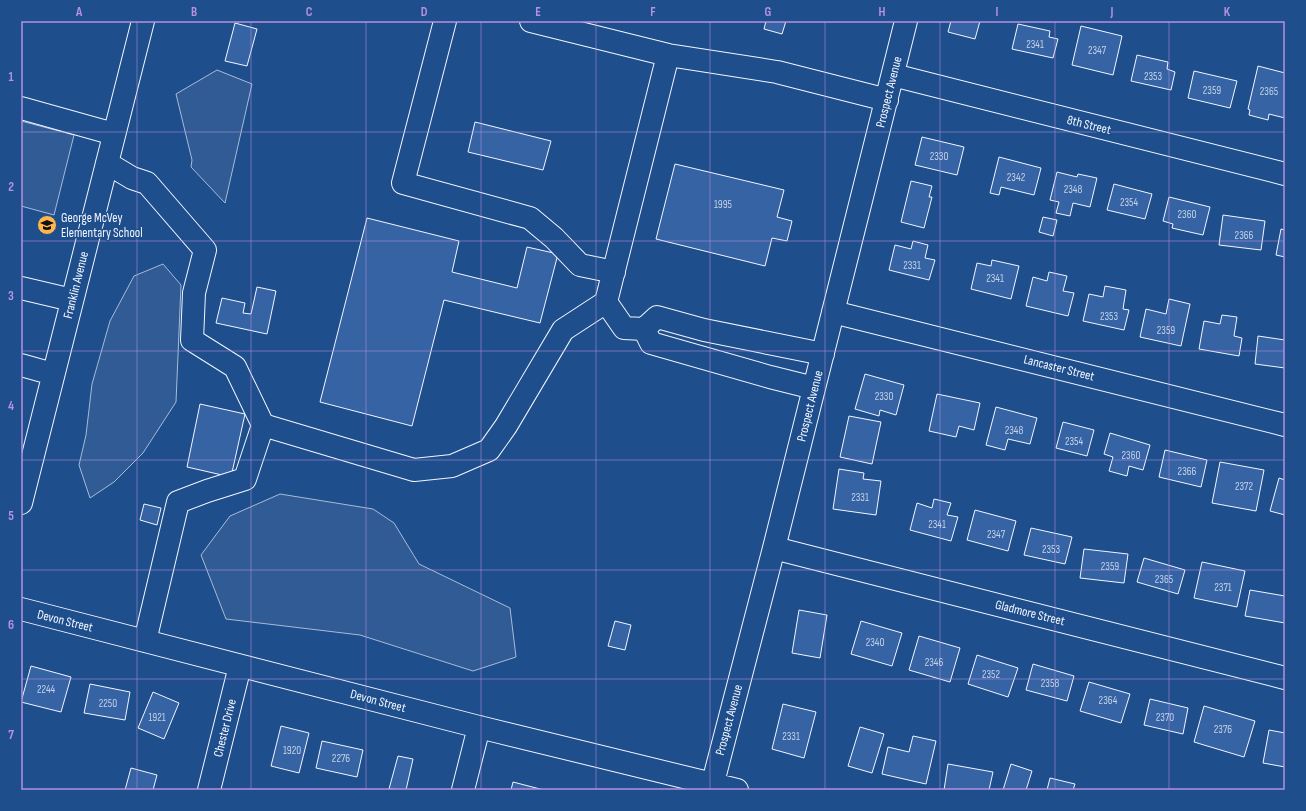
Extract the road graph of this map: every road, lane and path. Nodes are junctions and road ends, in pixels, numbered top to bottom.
1 (143, 21) edge
2 (445, 21) edge
3 (531, 21) edge
4 (906, 21) edge
5 (668, 55) junction
6 (893, 75) junction
7 (887, 100) junction
8 (21, 108) edge
9 (114, 134) junction
10 (107, 163) junction
11 (1285, 174) edge
12 (614, 272) junction
13 (21, 288) edge
14 (72, 300) junction
15 (606, 302) junction
16 (833, 312) junction
17 (644, 329) junction
18 (823, 354) junction
19 (21, 365) edge
20 (53, 374) junction
21 (814, 388) junction
22 (264, 425) junction
23 (1285, 425) edge
24 (21, 503) edge
25 (774, 548) junction
26 (21, 610) edge
27 (145, 641) junction
28 (240, 666) junction
29 (1285, 678) edge
30 (479, 727) junction
31 (712, 787) edge
32 (209, 790) edge
33 (463, 790) edge
34 (737, 790) edge

1 - 9 street, Franklin Avenue
2 - 12 street
3 - 5 street
4 - 6 street, Prospect Avenue
5 - 7 street
5 - 12 street
6 - 7 street, Prospect Avenue
6 - 11 street, 8th Street
7 - 16 street, Prospect Avenue
8 - 9 street
9 - 10 street, Franklin Avenue
10 - 14 street, Franklin Avenue
10 - 22 street
12 - 15 street
13 - 14 street
14 - 20 street, Franklin Avenue
15 - 17 street
15 - 22 street
16 - 18 street, Prospect Avenue
16 - 23 street, Lancaster Street
17 - 18 street
17 - 21 street
18 - 21 street, Prospect Avenue
19 - 20 street
20 - 24 street, Franklin Avenue
21 - 25 street, Prospect Avenue
22 - 27 street
25 - 29 street, Gladmore Street
25 - 31 street, Prospect Avenue
26 - 27 street, Devon Street
27 - 28 street, Devon Street
28 - 30 street, Devon Street
28 - 32 street, Chester Drive
30 - 31 street, Devon Street
30 - 33 street
31 - 34 street, Devon Street

